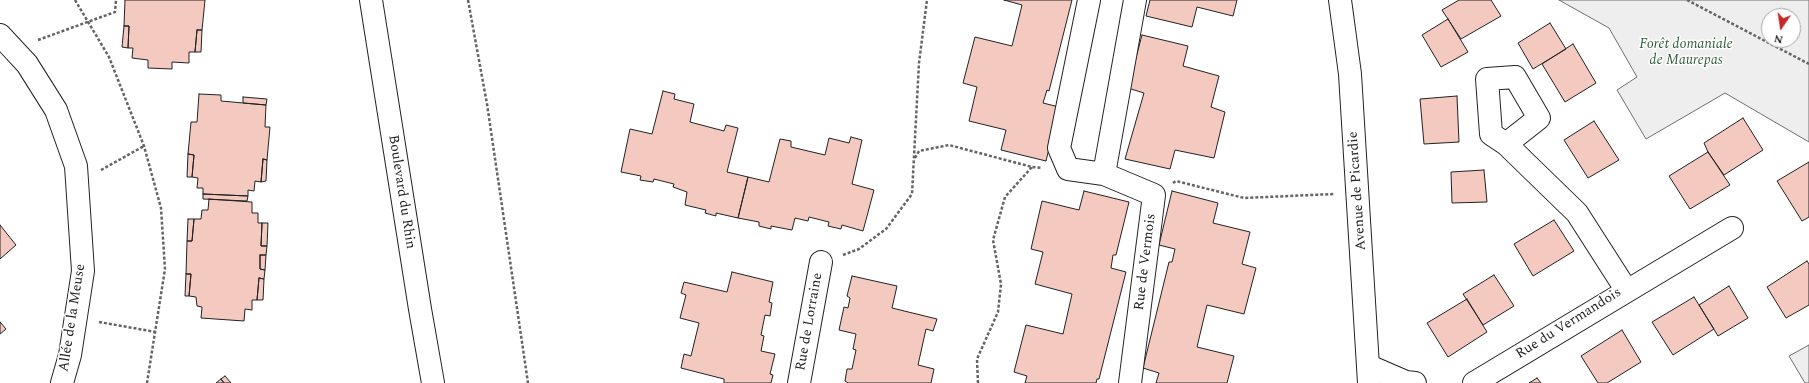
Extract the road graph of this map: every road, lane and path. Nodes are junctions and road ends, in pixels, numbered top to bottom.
1 (75, 0) edge
2 (116, 0) edge
3 (371, 0) edge
4 (468, 0) edge
5 (927, 0) edge
6 (1089, 0) edge
7 (1135, 0) edge
8 (1340, 0) edge
9 (1687, 0) edge
10 (88, 22) junction
11 (0, 35) edge
12 (20, 56) junction
13 (1809, 64) edge
14 (1506, 144) dead end
15 (144, 146) junction
16 (915, 159) junction
17 (1032, 167) junction
18 (1068, 169) junction
19 (1104, 174) junction
20 (77, 178) junction
21 (1358, 193) junction
22 (1154, 195) junction
23 (1732, 228) dead end
24 (822, 262) joint
25 (1627, 291) junction
26 (76, 318) junction
27 (156, 332) junction
28 (1369, 374) edge
29 (62, 383) edge
30 (147, 383) edge
31 (433, 383) edge
32 (528, 383) edge
33 (799, 383) edge
34 (978, 383) edge
35 (1130, 383) edge
36 (1415, 383) edge
37 (1474, 383) edge

1 - 10 path
2 - 10 path
3 - 31 street, Boulevard du Rhin
4 - 32 path
5 - 16 path
6 - 18 street
7 - 19 street
8 - 21 street, Avenue de Picardie
9 - 13 path
10 - 12 path
10 - 15 path
11 - 12 street, Allée de la Meuse
12 - 20 street, Allée de la Meuse
14 - 25 street, Rue du Vermandois
15 - 20 path
15 - 27 path
16 - 17 path
16 - 24 path
17 - 18 path
17 - 34 path
18 - 19 street, Rue de Vermois
19 - 22 street, Rue de Vermois
20 - 26 street, Allée de la Meuse
21 - 22 path
21 - 28 street, Avenue de Picardie
22 - 35 street, Rue de Vermois
23 - 25 street
24 - 33 street, Rue de Lorraine
25 - 37 street, Rue du Vermandois
26 - 27 path
26 - 29 street, Allée de la Meuse
27 - 30 path
28 - 36 street

